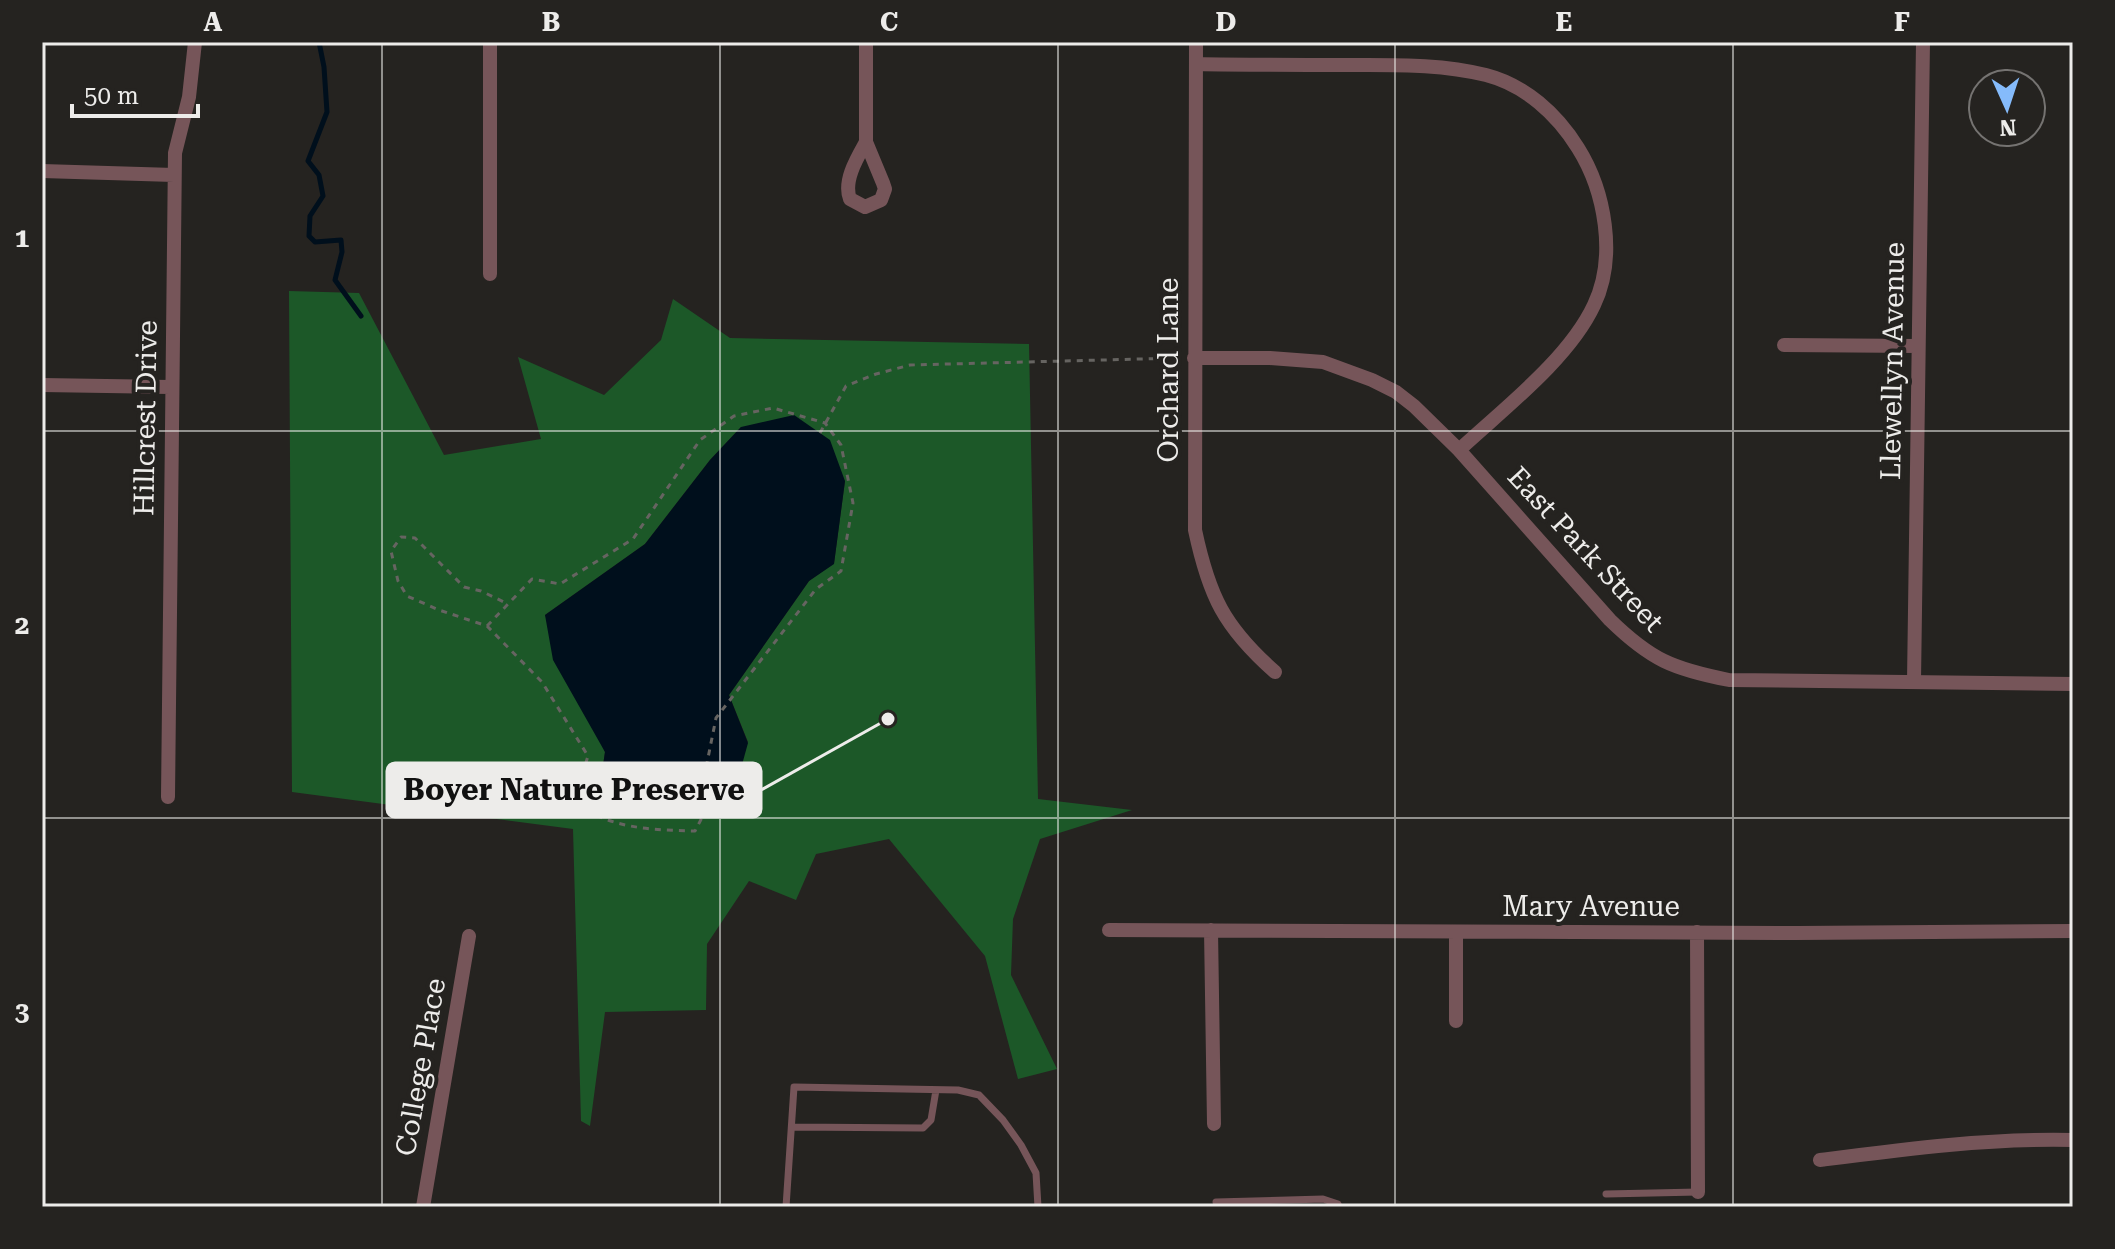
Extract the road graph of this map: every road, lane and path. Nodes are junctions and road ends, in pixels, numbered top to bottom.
1 (195, 42) edge
2 (490, 42) edge
3 (866, 42) edge
4 (1196, 42) edge
5 (1923, 42) edge
6 (1196, 64) junction
7 (866, 142) dead end
8 (42, 171) edge
9 (174, 175) junction
10 (490, 274) dead end
11 (1784, 345) dead end
12 (1918, 346) junction
13 (1194, 358) junction
14 (42, 385) edge
15 (170, 387) junction
16 (825, 423) junction
17 (820, 433) dead end
18 (1459, 450) junction
19 (506, 603) dead end
20 (487, 626) junction
21 (1275, 672) dead end
22 (1914, 681) junction
23 (2073, 684) edge
24 (168, 797) dead end
25 (1109, 930) dead end
26 (1211, 930) junction
27 (2073, 931) edge
28 (1456, 932) junction
29 (1697, 932) junction
30 (469, 936) dead end
31 (1456, 1021) dead end
32 (936, 1090) junction
33 (1214, 1124) dead end
34 (792, 1127) junction
35 (2073, 1140) edge
36 (1820, 1160) dead end
37 (1698, 1192) joint
38 (1606, 1194) dead end
39 (1216, 1202) dead end
40 (423, 1207) edge
41 (786, 1207) edge
42 (1038, 1207) edge
43 (1339, 1207) edge

1 - 9 street, Hillcrest Drive
2 - 10 street
3 - 7 street
4 - 6 street, Orchard Lane
5 - 12 street, Llewellyn Avenue
6 - 13 street, Orchard Lane
6 - 18 street
8 - 9 street
9 - 15 street, Hillcrest Drive
11 - 12 street
12 - 22 street, Llewellyn Avenue
13 - 16 path
13 - 18 street, East Park Street
13 - 21 street, Orchard Lane
14 - 15 street
15 - 24 street, Hillcrest Drive
16 - 17 path
16 - 20 path
16 - 20 path
18 - 22 street, East Park Street
19 - 20 path
22 - 23 street, East Park Street
25 - 26 street, Mary Avenue
26 - 28 street, Mary Avenue
26 - 33 street
27 - 29 street, Mary Avenue
28 - 29 street, Mary Avenue
28 - 31 street
29 - 37 street
30 - 40 street, College Place
32 - 34 lane
32 - 34 lane
32 - 42 lane
34 - 41 lane
35 - 36 street
37 - 38 lane
39 - 43 lane

